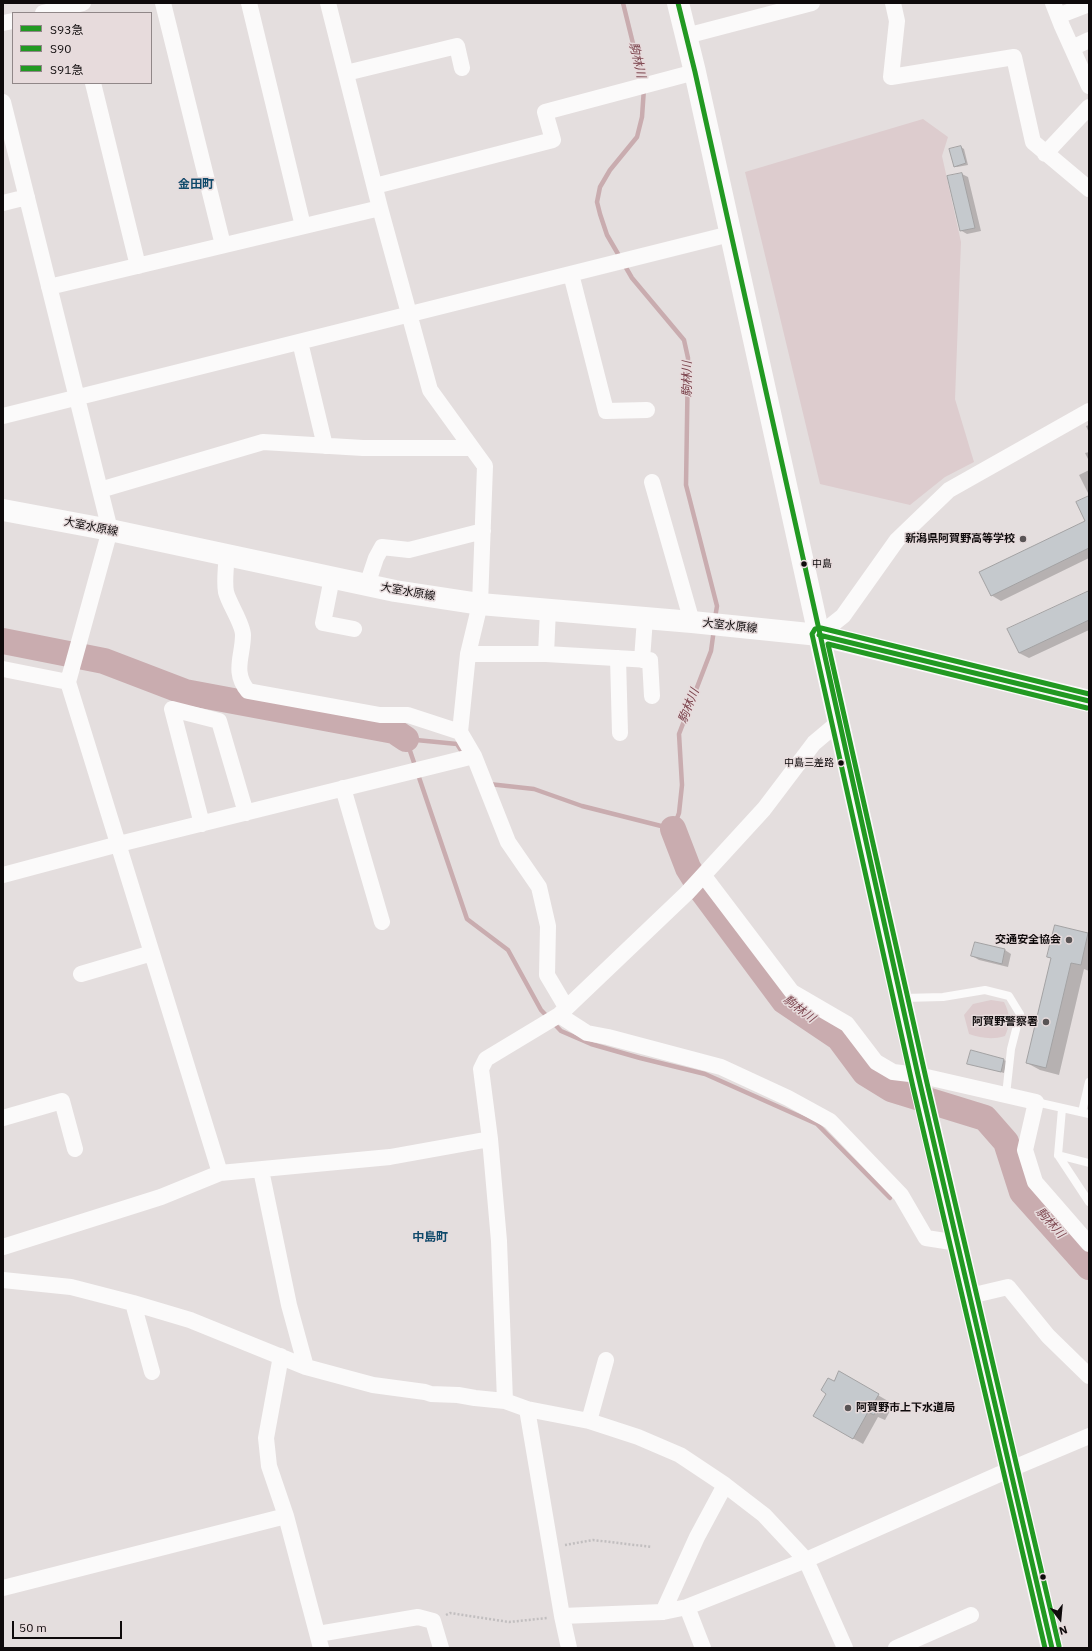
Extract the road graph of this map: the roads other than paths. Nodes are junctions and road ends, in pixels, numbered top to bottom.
1 (163, 3) edge
2 (249, 3) edge
3 (678, 3) edge
4 (812, 3) edge
5 (892, 3) edge
6 (333, 4) edge
7 (1089, 4) edge
8 (77, 6) edge
9 (1056, 10) edge
10 (48, 12) edge
11 (686, 36) junction
12 (1089, 40) edge
13 (1072, 48) junction
14 (462, 68) dead end
15 (695, 72) junction
16 (346, 73) junction
17 (93, 84) edge
18 (1089, 86) edge
19 (1089, 107) edge
20 (4, 110) edge
21 (1045, 154) junction
22 (375, 186) junction
23 (1089, 189) edge
24 (27, 197) junction
25 (3, 203) edge
26 (380, 208) junction
27 (303, 226) junction
28 (730, 234) junction
29 (223, 245) junction
30 (138, 266) junction
31 (571, 274) junction
32 (49, 287) junction
33 (408, 314) junction
34 (300, 342) junction
35 (77, 398) junction
36 (647, 410) dead end
37 (1089, 411) edge
38 (3, 416) edge
39 (325, 446) junction
40 (472, 448) junction
41 (652, 482) dead end
42 (100, 490) junction
43 (3, 510) edge
44 (110, 530) junction
45 (483, 531) junction
46 (227, 555) junction
47 (332, 578) junction
48 (367, 585) junction
49 (480, 604) junction
50 (548, 610) junction
51 (645, 618) junction
52 (692, 622) junction
53 (354, 629) dead end
54 (819, 635) junction
55 (468, 654) junction
56 (546, 654) junction
57 (618, 658) junction
58 (642, 660) junction
59 (3, 669) edge
60 (68, 682) junction
61 (652, 696) dead end
62 (1089, 701) edge
63 (839, 722) junction
64 (460, 732) junction
65 (620, 733) dead end
66 (474, 756) junction
67 (343, 788) junction
68 (246, 812) junction
69 (202, 824) junction
70 (118, 844) junction
71 (3, 876) edge
72 (704, 876) junction
73 (382, 922) dead end
74 (152, 953) junction
75 (81, 974) dead end
76 (902, 998) junction
77 (562, 1011) junction
78 (919, 1080) junction
79 (1089, 1082) edge
80 (1006, 1095) junction
81 (1036, 1102) junction
82 (1062, 1109) junction
83 (1085, 1113) edge
84 (3, 1118) edge
85 (490, 1139) junction
86 (75, 1149) dead end
87 (1058, 1155) junction
88 (1089, 1163) edge
89 (261, 1170) junction
90 (220, 1174) junction
91 (1089, 1202) edge
92 (958, 1243) junction
93 (1089, 1244) edge
94 (3, 1247) edge
95 (3, 1280) edge
96 (970, 1296) junction
97 (133, 1303) junction
98 (280, 1356) junction
99 (606, 1360) dead end
100 (306, 1367) junction
101 (152, 1372) dead end
102 (1089, 1376) edge
103 (505, 1401) junction
104 (527, 1409) junction
105 (589, 1421) junction
106 (1089, 1436) edge
107 (1011, 1468) junction
108 (725, 1485) junction
109 (286, 1516) junction
110 (806, 1560) junction
111 (3, 1588) edge
112 (687, 1607) junction
113 (663, 1612) junction
114 (971, 1615) dead end
115 (562, 1616) junction
116 (320, 1641) edge
117 (441, 1648) edge
118 (569, 1648) edge
119 (703, 1648) edge
120 (845, 1648) edge
121 (896, 1648) edge
122 (1052, 1648) edge

1 - 29 street
2 - 27 street
3 - 11 main road
4 - 11 street
5 - 21 street
6 - 16 street
7 - 9 street
8 - 10 street
9 - 13 street
11 - 15 main road
12 - 13 street
13 - 18 street
14 - 16 street
15 - 22 street
15 - 28 main road
16 - 22 street
17 - 30 street
19 - 21 street
20 - 24 street
21 - 23 street
22 - 26 street
24 - 25 street
24 - 32 street
26 - 27 street
26 - 33 street
27 - 29 street
28 - 31 street
28 - 54 main road
29 - 30 street
30 - 32 street
31 - 33 street
31 - 36 street
32 - 35 street
33 - 34 street
33 - 40 street
34 - 35 street
34 - 39 street
35 - 38 street
35 - 42 street
37 - 54 street
39 - 40 street
39 - 42 street
40 - 45 street
41 - 52 street
42 - 44 street
43 - 44 main road, 大室水原線
44 - 46 main road, 大室水原線
44 - 60 street
45 - 48 street
45 - 49 street
46 - 47 main road, 大室水原線
46 - 64 street
47 - 48 main road, 大室水原線
47 - 53 street
48 - 49 main road, 大室水原線
49 - 50 main road, 大室水原線
49 - 55 street
50 - 51 main road, 大室水原線
50 - 56 street
51 - 52 main road, 大室水原線
51 - 58 street
52 - 54 main road, 大室水原線
54 - 62 main road, 大室水原線
54 - 63 main road
55 - 56 street
55 - 64 street
56 - 57 street
57 - 58 street
57 - 65 street
58 - 61 street
59 - 60 street
60 - 70 street
63 - 72 street
63 - 76 main road
64 - 66 street
66 - 67 street
66 - 77 street
67 - 68 street
67 - 73 street
68 - 69 street
68 - 69 street
69 - 70 street
70 - 71 street
70 - 74 street
72 - 77 street
72 - 78 street
74 - 75 street
74 - 90 street
76 - 78 main road
76 - 80 lane
77 - 85 street
77 - 92 street
78 - 80 street
78 - 92 main road
79 - 83 lane
80 - 81 street
81 - 82 lane
81 - 93 street
82 - 83 lane
82 - 87 lane
84 - 86 street
85 - 89 street
85 - 103 street
87 - 88 lane
87 - 91 lane
89 - 90 street
89 - 100 street
90 - 94 street
92 - 96 main road
95 - 97 street
96 - 102 street
96 - 107 main road
97 - 98 street
97 - 101 street
98 - 100 street
98 - 109 street
99 - 105 street
100 - 103 street
103 - 104 street
104 - 105 street
104 - 115 street
105 - 108 street
106 - 107 street
107 - 110 street
107 - 122 main road
108 - 110 street
108 - 113 street
109 - 111 street
109 - 116 street
110 - 112 street
110 - 120 street
112 - 113 street
112 - 119 street
113 - 115 street
114 - 121 street
115 - 118 street
116 - 117 street

